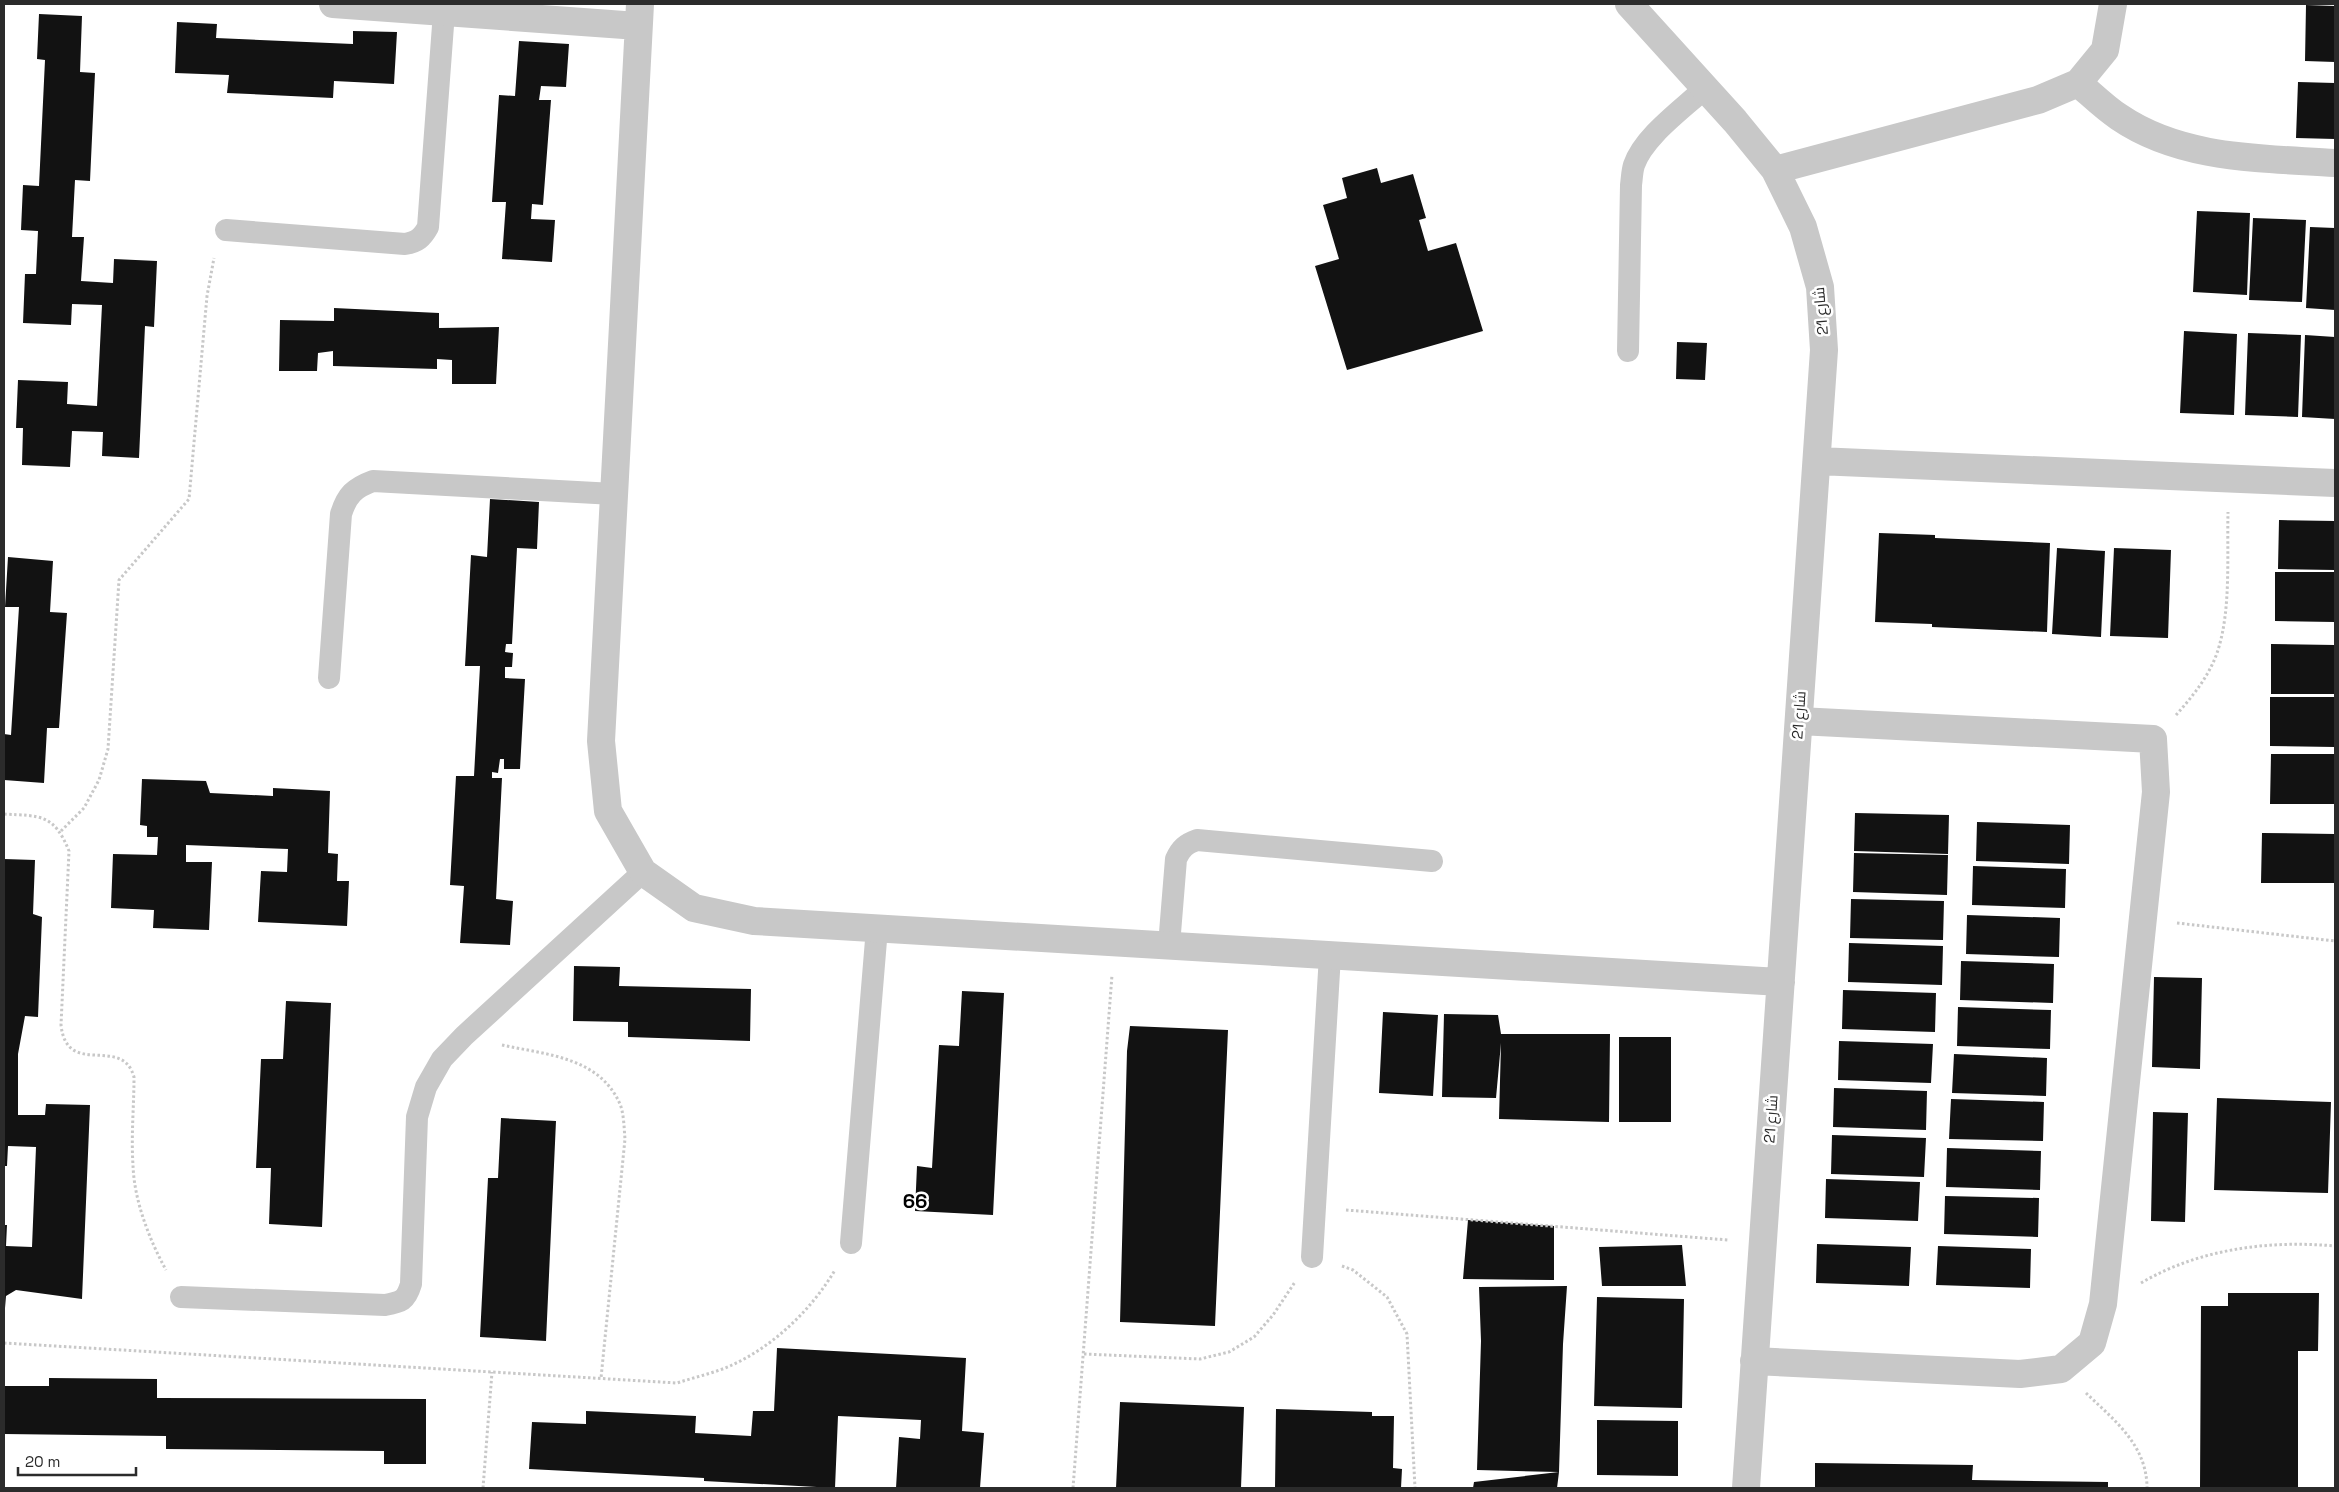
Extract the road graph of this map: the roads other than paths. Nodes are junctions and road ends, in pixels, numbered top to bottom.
1 (333, 4) edge
2 (1629, 4) edge
3 (2113, 4) edge
4 (444, 12) junction
5 (639, 15) edge
6 (2078, 83) junction
7 (1705, 88) junction
8 (2335, 163) edge
9 (1774, 170) junction
10 (226, 230) road end
11 (1628, 351) dead end
12 (1817, 461) junction
13 (2335, 484) edge
14 (614, 494) junction
15 (329, 678) dead end
16 (1799, 721) junction
17 (1432, 860) dead end
18 (644, 872) junction
19 (877, 928) junction
20 (1168, 945) junction
21 (1330, 955) junction
22 (1781, 982) junction
23 (851, 1243) road end
24 (1312, 1257) road end
25 (181, 1297) road end
26 (1754, 1361) junction
27 (1746, 1488) edge

1 - 4 street
2 - 7 street, شارع 21
3 - 6 street
4 - 5 street
4 - 10 lane
5 - 14 street
6 - 8 street
6 - 9 street
7 - 9 street, شارع 21
7 - 11 lane
9 - 12 street, شارع 21
12 - 13 street
12 - 16 street, شارع 21
14 - 15 lane
14 - 18 street
16 - 22 street, شارع 21
16 - 26 street
17 - 20 lane
18 - 19 street
18 - 25 lane
19 - 20 street
19 - 23 lane
20 - 21 street
21 - 22 street
21 - 24 lane
22 - 26 street, شارع 21
26 - 27 street, شارع 21

